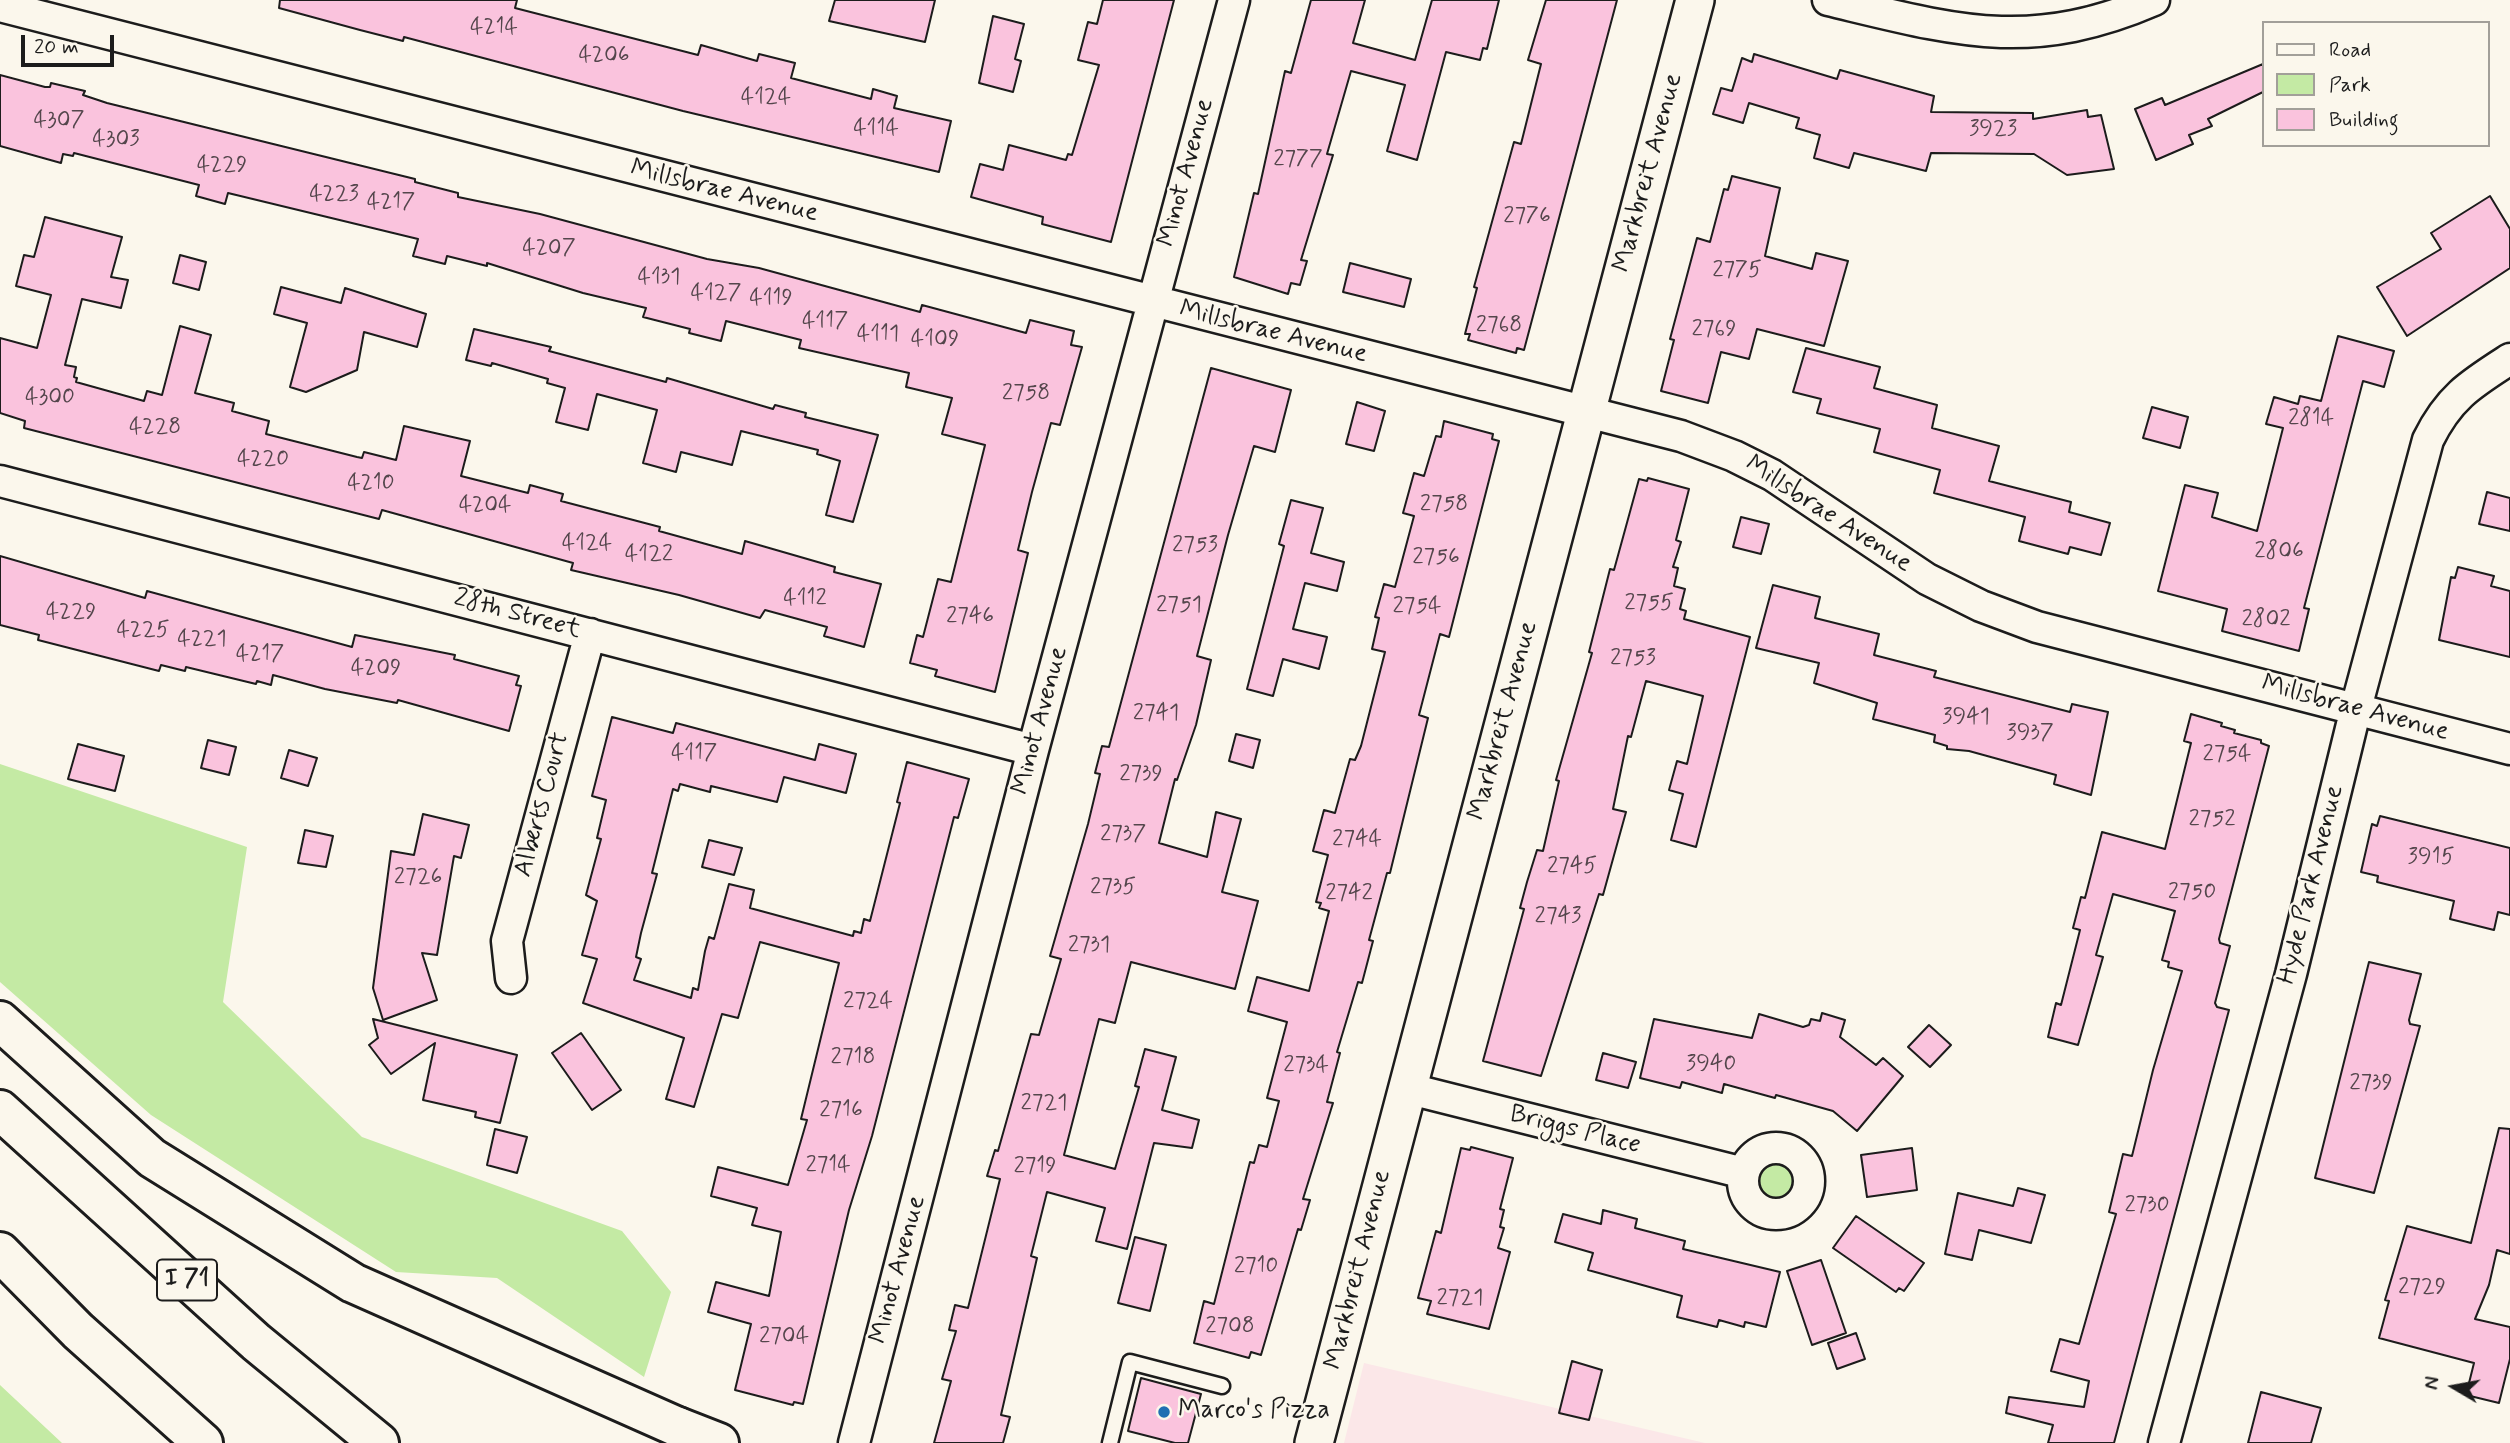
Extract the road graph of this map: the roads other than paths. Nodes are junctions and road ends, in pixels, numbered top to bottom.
1 (1234, 0) edge
2 (1695, 0) edge
3 (1828, 0) edge
4 (2154, 0) edge
5 (0, 6) edge
6 (1153, 302) junction
7 (2510, 359) edge
8 (1586, 414) junction
9 (0, 481) edge
10 (590, 634) junction
11 (2356, 708) junction
12 (2510, 749) edge
13 (1033, 750) junction
14 (511, 978) dead end
15 (0, 1020) edge
16 (1406, 1088) junction
17 (0, 1110) edge
18 (1744, 1173) dead end
19 (0, 1252) edge
20 (1222, 1386) dead end
21 (676, 1435) edge
22 (203, 1443) edge
23 (379, 1443) edge
24 (719, 1443) edge
25 (854, 1443) edge
26 (1110, 1443) edge
27 (1314, 1443) edge
28 (2164, 1443) edge

1 - 6 street, Minot Avenue
2 - 8 street, Markbreit Avenue
3 - 4 street
5 - 6 street, Millsbrae Avenue
6 - 8 street, Millsbrae Avenue
6 - 13 street, Minot Avenue
7 - 11 street, Hyde Park Avenue
8 - 11 street, Millsbrae Avenue
8 - 16 street, Markbreit Avenue
9 - 10 street, 28th Street
10 - 13 street, 28th Street
10 - 14 street, Alberts Court
11 - 12 street, Millsbrae Avenue
11 - 28 street, Hyde Park Avenue
13 - 25 street, Minot Avenue
15 - 21 main road
16 - 18 street, Briggs Place
16 - 27 street, Markbreit Avenue
17 - 23 main road, I 71
19 - 22 main road
20 - 26 lane
21 - 24 main road

